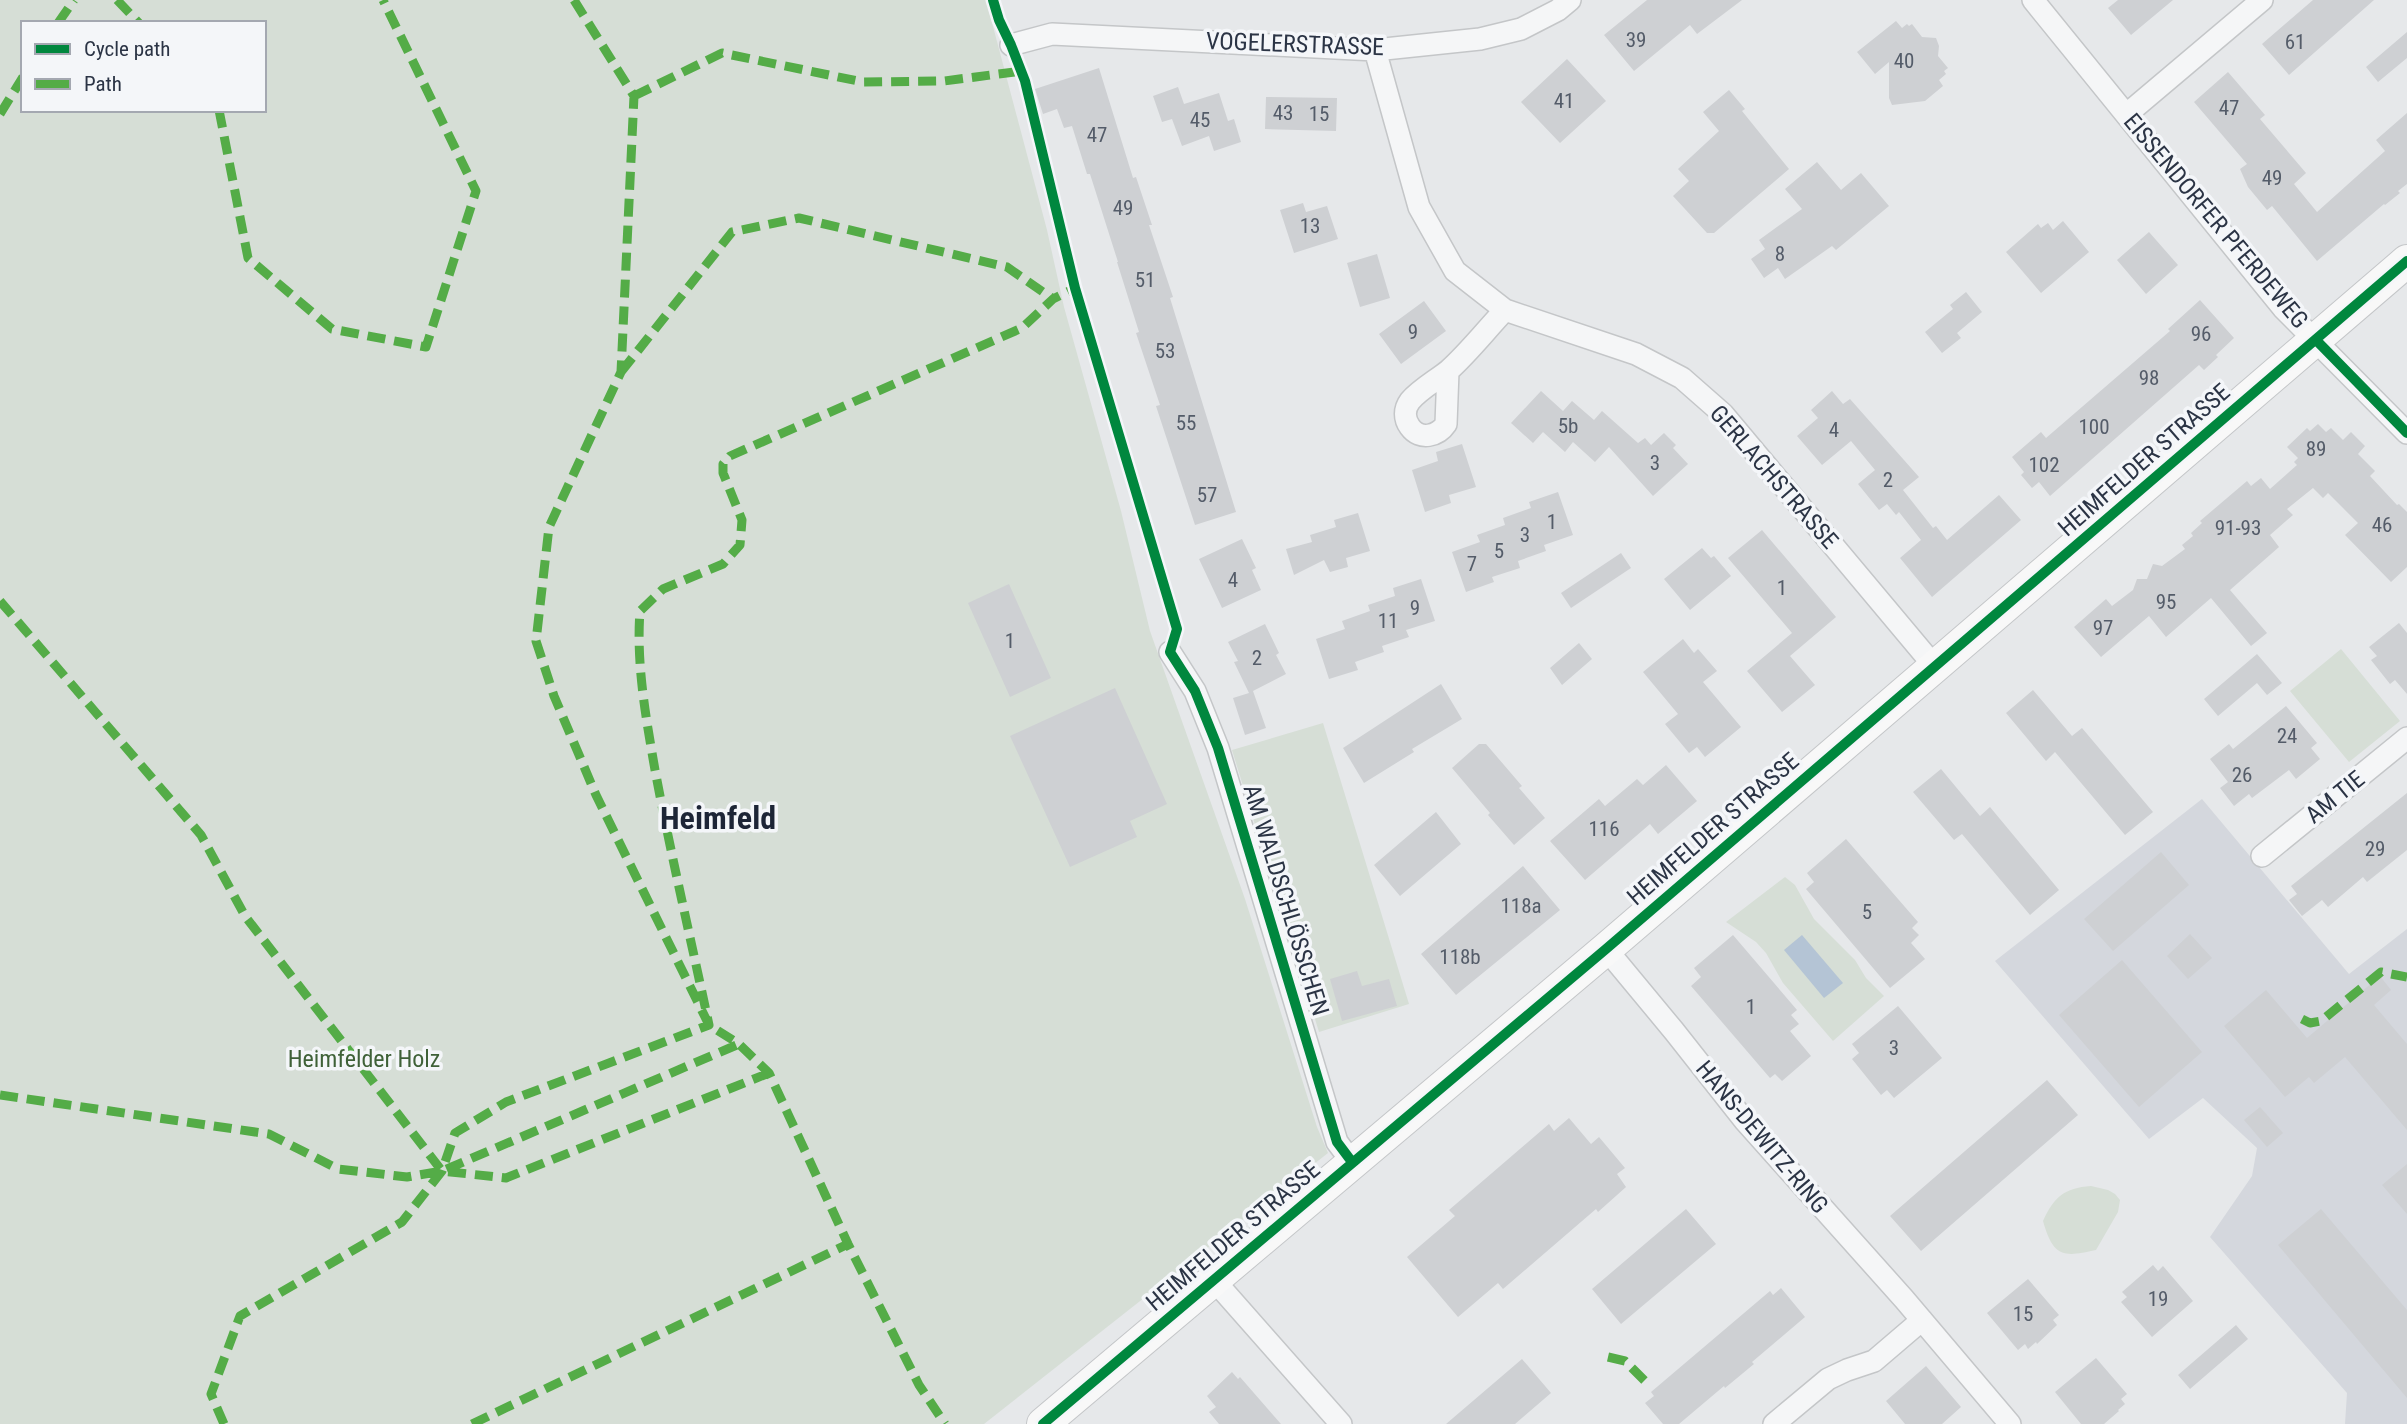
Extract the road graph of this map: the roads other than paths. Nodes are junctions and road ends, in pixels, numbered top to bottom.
1 (1570, 0) edge
2 (2033, 0) edge
3 (2262, 0) edge
4 (1011, 45) dead end
5 (1375, 50) junction
6 (2127, 114) junction
7 (2407, 261) edge
8 (1505, 310) junction
9 (2316, 340) junction
10 (1448, 371) dead end
11 (2407, 433) edge
12 (1170, 652) dead end
13 (1935, 667) junction
14 (2407, 738) edge
15 (2262, 856) dead end
16 (1606, 949) junction
17 (1352, 1162) junction
18 (1213, 1279) junction
19 (1922, 1320) junction
20 (1043, 1424) edge
21 (1341, 1424) edge
22 (1774, 1424) edge
23 (2010, 1424) edge

1 - 5 street, VOGELERSTRASSE
2 - 6 street, EISSENDORFER PFERDEWEG
3 - 6 street
4 - 5 street, VOGELERSTRASSE
5 - 8 street, GERLACHSTRASSE
6 - 9 street, EISSENDORFER PFERDEWEG
7 - 9 street, HEIMFELDER STRASSE
8 - 10 street
8 - 13 street, GERLACHSTRASSE
9 - 11 street, EISSENDORFER PFERDEWEG
9 - 13 street, HEIMFELDER STRASSE
12 - 17 street, AM WALDSCHLÖSSCHEN
13 - 16 street, HEIMFELDER STRASSE
14 - 15 street, AM TIE
16 - 17 street, HEIMFELDER STRASSE
16 - 19 street, HANS-DEWITZ-RING
17 - 18 street, HEIMFELDER STRASSE
18 - 20 street, HEIMFELDER STRASSE
18 - 21 street
19 - 22 street
19 - 23 street, HANS-DEWITZ-RING

